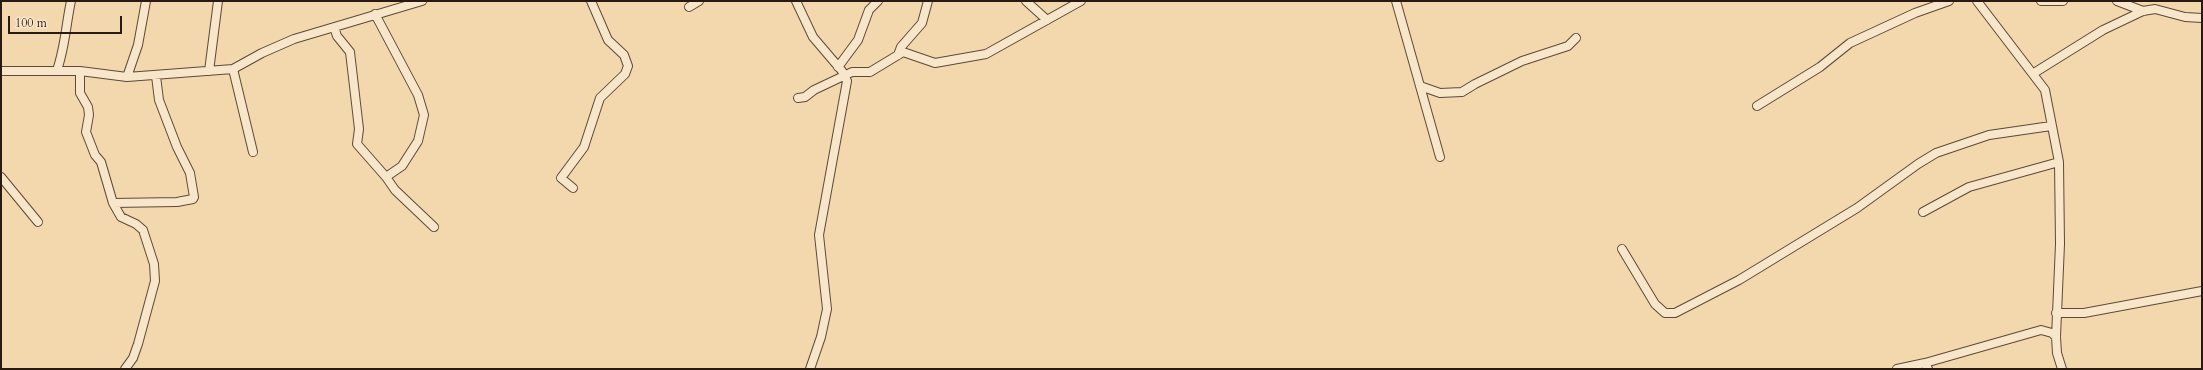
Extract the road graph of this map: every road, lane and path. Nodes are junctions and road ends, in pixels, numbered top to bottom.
1 (71, 1) edge
2 (146, 1) edge
3 (218, 1) edge
4 (422, 1) edge
5 (591, 1) edge
6 (699, 1) edge
7 (796, 1) edge
8 (878, 1) edge
9 (928, 1) edge
10 (1026, 1) edge
11 (1080, 1) edge
12 (1396, 1) edge
13 (1949, 1) edge
14 (1977, 1) edge
15 (2041, 1) edge
16 (2063, 1) edge
17 (2117, 1) edge
18 (689, 8) dead end
19 (2144, 11) junction
20 (375, 14) junction
21 (2202, 18) edge
22 (1047, 20) junction
23 (334, 27) junction
24 (1576, 38) dead end
25 (898, 55) junction
26 (838, 67) junction
27 (233, 69) junction
28 (57, 70) junction
29 (1, 71) edge
30 (80, 71) junction
31 (209, 71) junction
32 (2034, 73) junction
33 (156, 76) junction
34 (127, 77) junction
35 (844, 77) junction
36 (1420, 86) junction
37 (798, 98) dead end
38 (1757, 106) dead end
39 (2051, 126) junction
40 (254, 152) dead end
41 (1440, 157) dead end
42 (2059, 162) junction
43 (386, 177) junction
44 (1, 178) edge
45 (573, 188) dead end
46 (113, 203) junction
47 (1923, 212) dead end
48 (38, 222) dead end
49 (434, 227) dead end
50 (1622, 249) dead end
51 (2202, 290) edge
52 (2056, 313) junction
53 (2056, 337) junction
54 (1927, 366) edge
55 (125, 369) edge
56 (810, 369) edge
57 (1897, 369) edge
58 (2062, 369) edge

1 - 28 street
2 - 34 street
3 - 31 street
4 - 20 street
5 - 45 street
6 - 18 street
7 - 26 street
8 - 26 street
9 - 25 street
10 - 22 street
11 - 22 street
12 - 36 street
13 - 38 street
14 - 32 street
15 - 16 street
17 - 19 street
19 - 21 street
19 - 32 street
20 - 23 street
20 - 43 street
22 - 25 street
23 - 27 street
23 - 43 street
24 - 36 street
25 - 35 street
26 - 35 street
27 - 31 street
27 - 40 street
28 - 29 street
28 - 30 street
30 - 34 street
30 - 46 street
31 - 33 street
32 - 39 street
33 - 34 street
33 - 46 street
35 - 37 street
35 - 56 street
36 - 41 street
39 - 42 street
39 - 50 street
42 - 47 street
42 - 52 street
43 - 49 street
44 - 48 street
46 - 55 street
51 - 52 street
52 - 53 street
53 - 54 street
53 - 58 street
54 - 57 street

